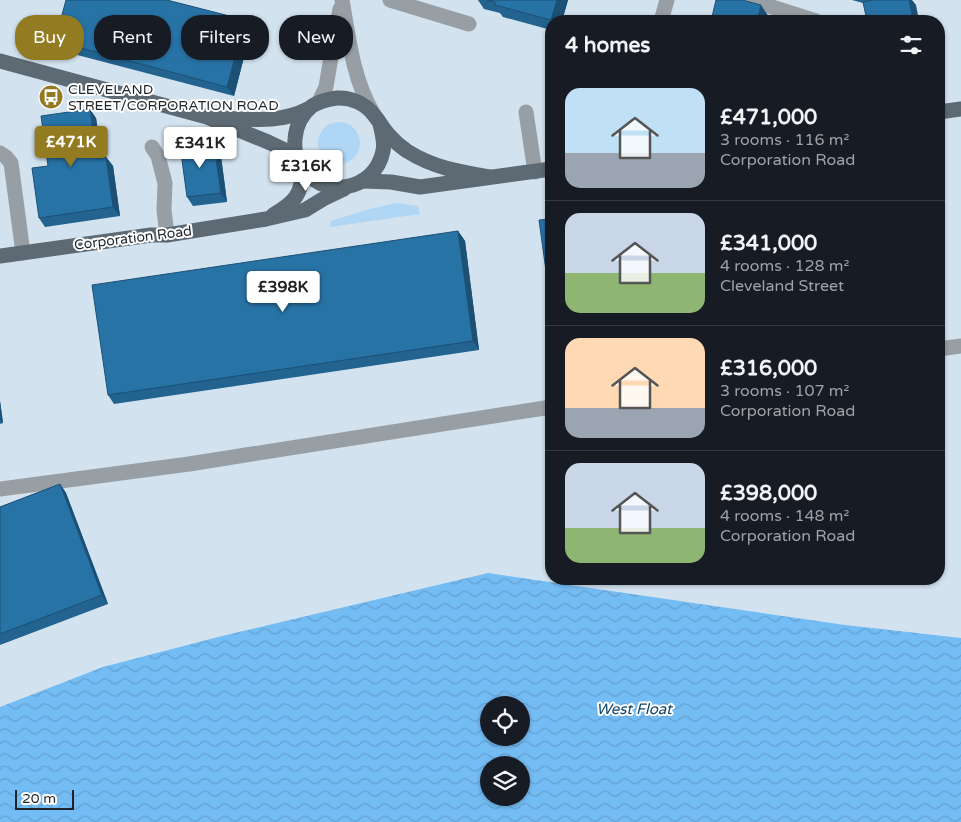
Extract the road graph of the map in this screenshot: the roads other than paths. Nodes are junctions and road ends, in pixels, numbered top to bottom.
1 (390, 0) edge
2 (667, 0) edge
3 (750, 0) edge
4 (663, 15) edge
5 (797, 15) edge
6 (469, 24) dead end
7 (0, 61) edge
8 (314, 105) junction
9 (961, 109) edge
10 (945, 111) edge
11 (526, 112) dead end
12 (207, 117) junction
13 (377, 119) junction
14 (152, 148) dead end
15 (0, 153) edge
16 (300, 164) junction
17 (545, 170) edge
18 (535, 172) junction
19 (490, 177) junction
20 (357, 183) junction
21 (266, 220) junction
22 (167, 234) junction
23 (23, 253) junction
24 (0, 256) edge
25 (961, 346) edge
26 (945, 348) edge
27 (545, 408) edge
28 (0, 489) edge

1 - 6 street
2 - 4 street
3 - 5 street
7 - 12 main road
8 - 12 main road
8 - 13 main road
8 - 13 street
8 - 16 main road
9 - 10 main road
11 - 18 street
12 - 16 main road
13 - 19 main road, Corporation Road
13 - 20 main road
14 - 22 street
15 - 23 street
16 - 20 main road
16 - 21 main road, Corporation Road
17 - 18 main road, Corporation Road
18 - 19 main road, Corporation Road
19 - 20 main road, Corporation Road
20 - 21 main road, Corporation Road
21 - 22 main road, Corporation Road
22 - 23 main road, Corporation Road
23 - 24 main road, Corporation Road
25 - 26 street
27 - 28 street

